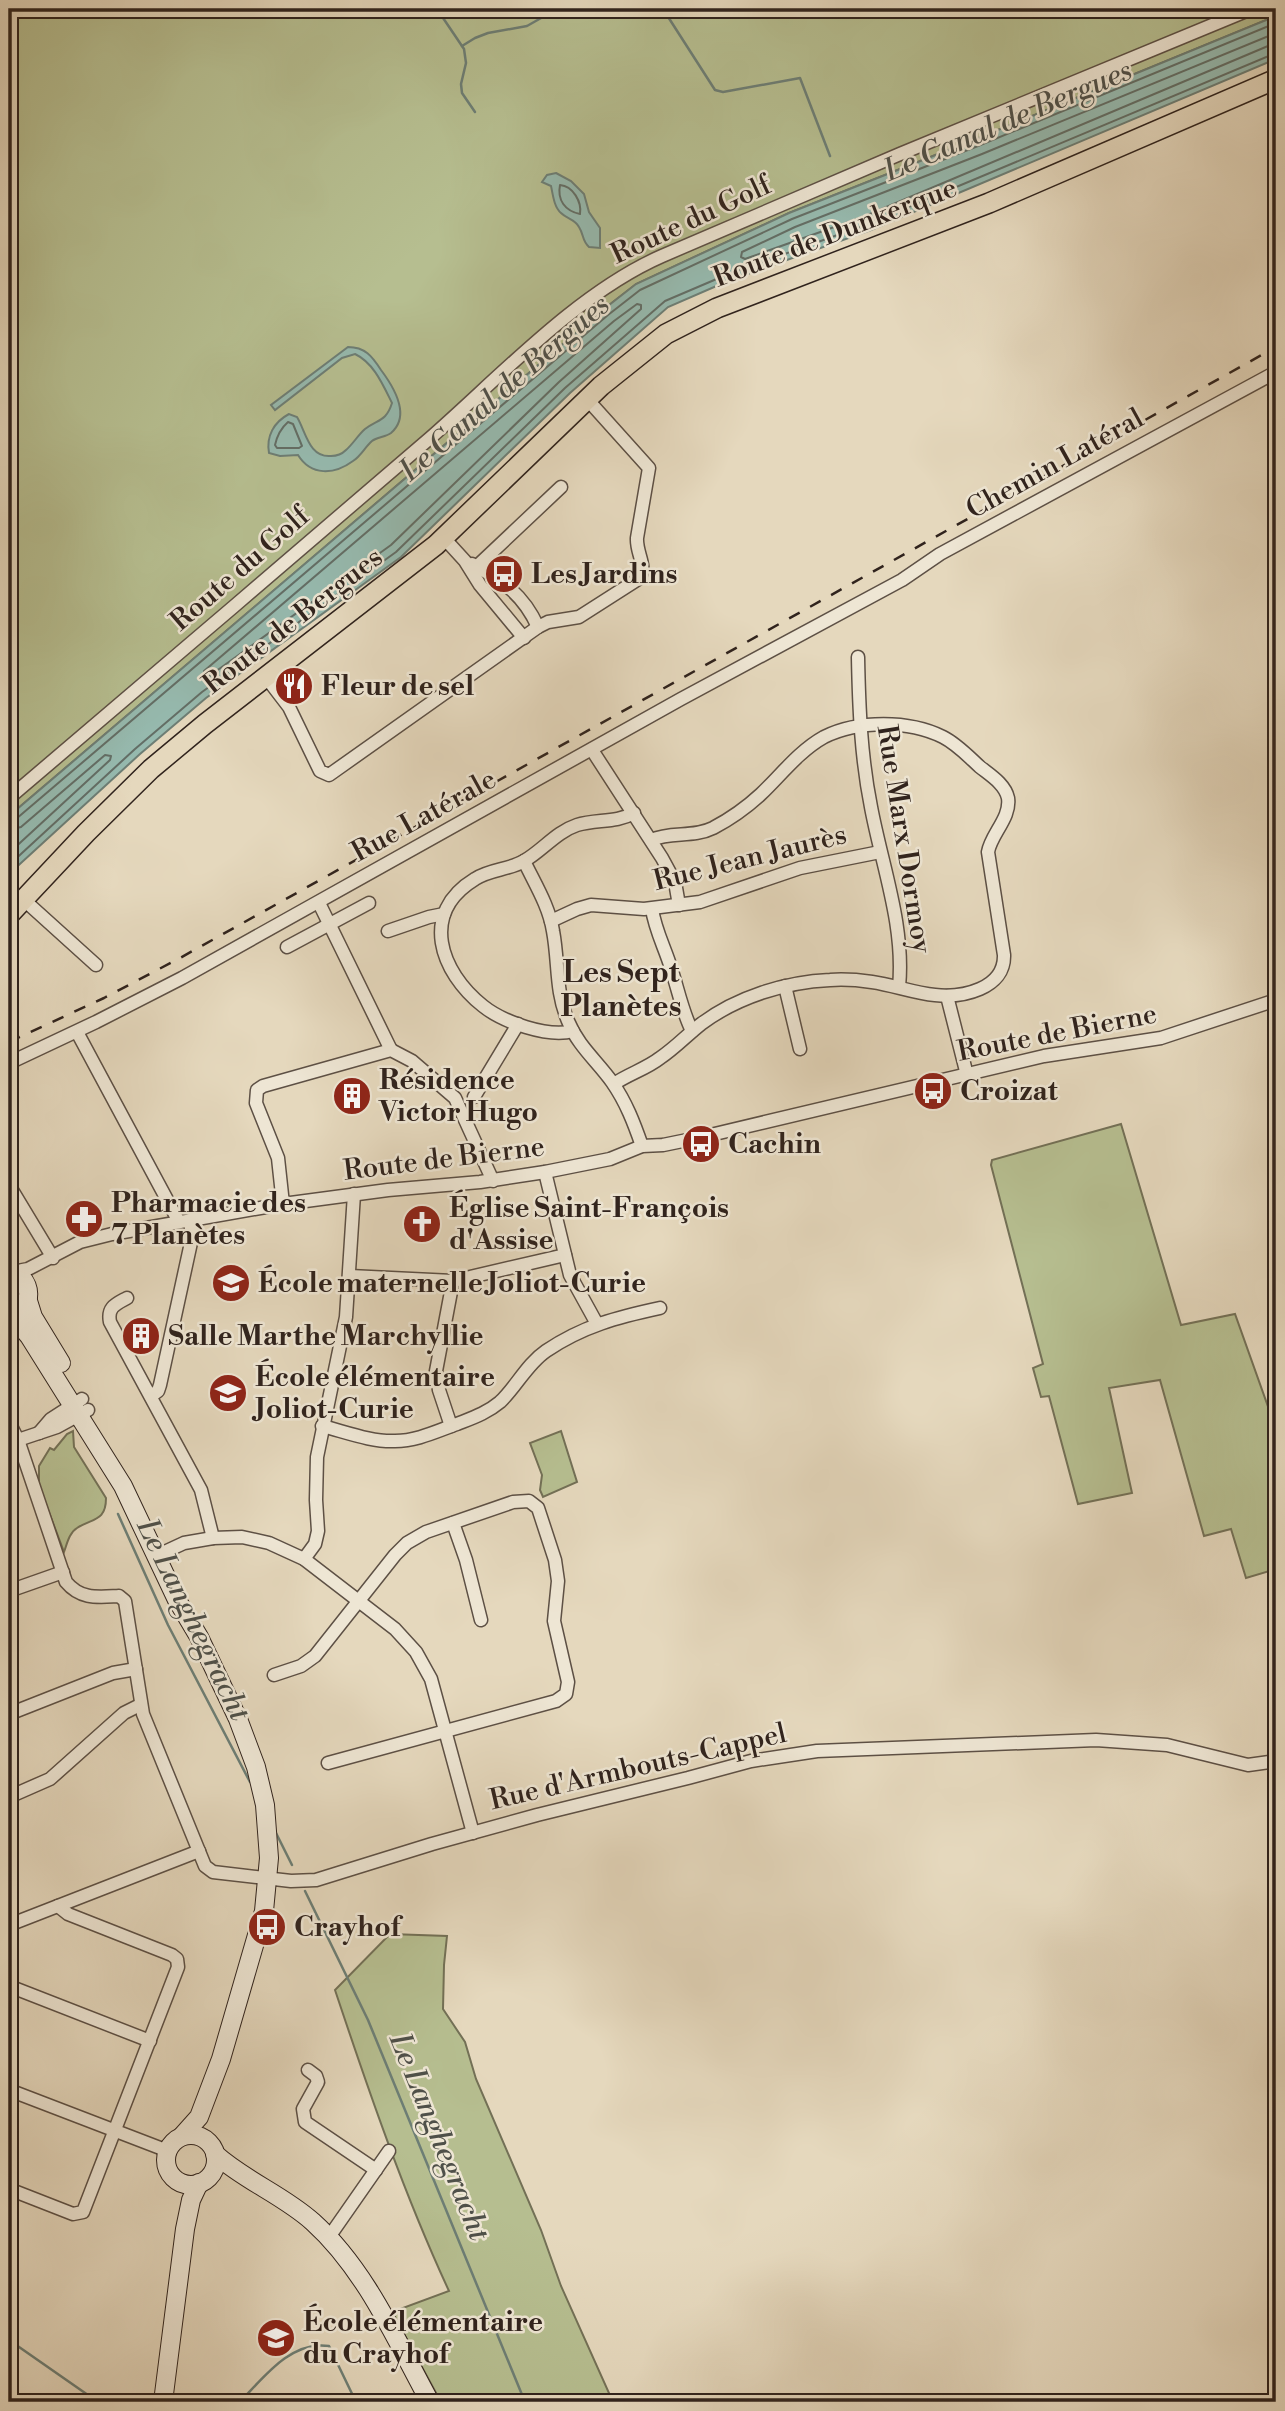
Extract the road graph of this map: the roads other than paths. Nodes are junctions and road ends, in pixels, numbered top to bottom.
1 (1247, 9) edge
2 (1276, 79) edge
3 (1276, 372) edge
4 (611, 376) joint
5 (587, 399) junction
6 (561, 487) dead end
7 (444, 538) junction
8 (471, 566) junction
9 (859, 602) joint
10 (538, 627) junction
11 (524, 638) junction
12 (858, 657) dead end
13 (266, 677) junction
14 (860, 727) junction
15 (592, 750) junction
16 (9, 798) edge
17 (634, 813) junction
18 (652, 840) junction
19 (880, 852) junction
20 (524, 862) junction
21 (319, 902) junction
22 (369, 902) dead end
23 (680, 905) junction
24 (652, 909) junction
25 (13, 910) edge
26 (444, 914) junction
27 (551, 921) junction
28 (329, 924) junction
29 (388, 931) dead end
30 (287, 947) dead end
31 (96, 965) dead end
32 (786, 986) junction
33 (899, 987) junction
34 (947, 996) junction
35 (1276, 1000) edge
36 (517, 1024) junction
37 (573, 1031) junction
38 (692, 1031) junction
39 (78, 1032) junction
40 (800, 1049) dead end
41 (391, 1050) junction
42 (9, 1063) edge
43 (967, 1075) junction
44 (614, 1084) junction
45 (474, 1097) dead end
46 (642, 1146) junction
47 (545, 1172) junction
48 (493, 1181) junction
49 (9, 1185) edge
50 (354, 1194) junction
51 (283, 1204) junction
52 (184, 1221) junction
53 (565, 1255) junction
54 (52, 1257) junction
55 (10, 1271) edge
56 (350, 1276) junction
57 (453, 1281) junction
58 (28, 1295) junction
59 (127, 1298) dead end
60 (660, 1308) dead end
61 (9, 1318) edge
62 (597, 1324) junction
63 (151, 1396) junction
64 (81, 1407) junction
65 (9, 1422) edge
66 (322, 1426) junction
67 (451, 1426) junction
68 (13, 1441) edge
69 (453, 1523) junction
70 (213, 1538) junction
71 (160, 1554) junction
72 (304, 1559) junction
73 (63, 1573) junction
74 (9, 1591) edge
75 (358, 1601) junction
76 (481, 1620) dead end
77 (136, 1669) junction
78 (274, 1675) dead end
79 (140, 1705) junction
80 (9, 1714) edge
81 (446, 1731) junction
82 (1276, 1761) edge
83 (328, 1763) dead end
84 (9, 1797) edge
85 (473, 1832) junction
86 (199, 1851) junction
87 (268, 1878) junction
88 (58, 1906) junction
89 (9, 1925) edge
90 (9, 1986) edge
91 (150, 2041) junction
92 (221, 2059) junction
93 (308, 2070) dead end
94 (9, 2090) edge
95 (116, 2131) junction
96 (182, 2136) junction
97 (212, 2148) junction
98 (167, 2151) junction
99 (389, 2151) dead end
100 (376, 2170) junction
101 (172, 2176) junction
102 (204, 2180) junction
103 (9, 2189) edge
104 (270, 2192) junction
105 (329, 2237) junction
106 (177, 2281) junction
107 (163, 2402) edge
108 (430, 2402) edge

1 - 16 street, Route du Golf
2 - 4 main road, Route de Dunkerque
3 - 9 street, Chemin Latéral
4 - 5 main road, Route de Bergues
5 - 7 main road, Route de Bergues
5 - 10 street
6 - 8 street
7 - 8 street
7 - 13 main road, Route de Bergues
8 - 10 street
8 - 11 street
9 - 15 street, Rue Latérale
10 - 11 street
11 - 13 street
12 - 14 street, Rue Marx Dormoy
13 - 25 main road, Route de Bergues
14 - 18 street
14 - 19 street, Rue Marx Dormoy
14 - 34 street
15 - 17 street
15 - 21 street, Rue Latérale
17 - 18 street
17 - 20 street
18 - 23 street
19 - 23 street, Rue Jean Jaurès
19 - 33 street, Rue Marx Dormoy
20 - 26 street
20 - 27 street
21 - 28 street
21 - 39 street, Rue Latérale
22 - 28 street
23 - 24 street, Rue Jean Jaurès
24 - 27 street, Rue Jean Jaurès
24 - 38 street
25 - 31 street
26 - 29 street
26 - 36 street
27 - 37 street
28 - 30 street
28 - 41 street
32 - 33 street
32 - 38 street
32 - 40 street
33 - 34 street
34 - 43 street
35 - 43 street, Route de Bierne
36 - 37 street
36 - 45 street
37 - 44 street
38 - 44 street
39 - 42 street, Rue Latérale
39 - 52 street
41 - 48 street
41 - 51 street
43 - 46 street, Route de Bierne
44 - 46 street
46 - 47 street, Route de Bierne
47 - 48 street, Route de Bierne
47 - 53 street
48 - 50 street, Route de Bierne
49 - 54 street
50 - 51 street, Route de Bierne
50 - 56 street
51 - 52 street, Route de Bierne
52 - 54 street, Route de Bierne
52 - 63 street
53 - 57 street
53 - 62 street
54 - 55 street, Route de Bierne
54 - 58 street, Route de Bierne
55 - 58 street
56 - 57 street
56 - 66 street
57 - 67 street
58 - 61 street
58 - 64 street
59 - 63 street
60 - 62 street
61 - 64 street
62 - 67 street
63 - 70 street
64 - 68 street
64 - 71 street
65 - 68 street
66 - 67 street
66 - 72 street
68 - 73 street
69 - 75 street
69 - 76 street
69 - 81 street
70 - 71 street
70 - 72 street
71 - 87 street
72 - 75 street
73 - 74 street
73 - 77 street
75 - 78 street
75 - 81 street
77 - 79 street
77 - 80 street
79 - 84 street
79 - 86 street
81 - 83 street
81 - 85 street
82 - 85 street, Rue d'Armbouts-Cappel
85 - 87 street, Rue d'Armbouts-Cappel
86 - 87 street, Rue d'Armbouts-Cappel
86 - 88 street
87 - 92 street
88 - 89 street
88 - 91 street
90 - 91 street
91 - 95 street
92 - 96 street
92 - 97 street
93 - 100 street
94 - 95 street
95 - 98 street
95 - 103 street
96 - 97 street
96 - 98 street
97 - 102 street
97 - 104 street
98 - 101 street
99 - 100 street
100 - 105 street
101 - 102 street
101 - 106 street
102 - 104 street
102 - 106 street
104 - 105 street
105 - 108 street
106 - 107 street

